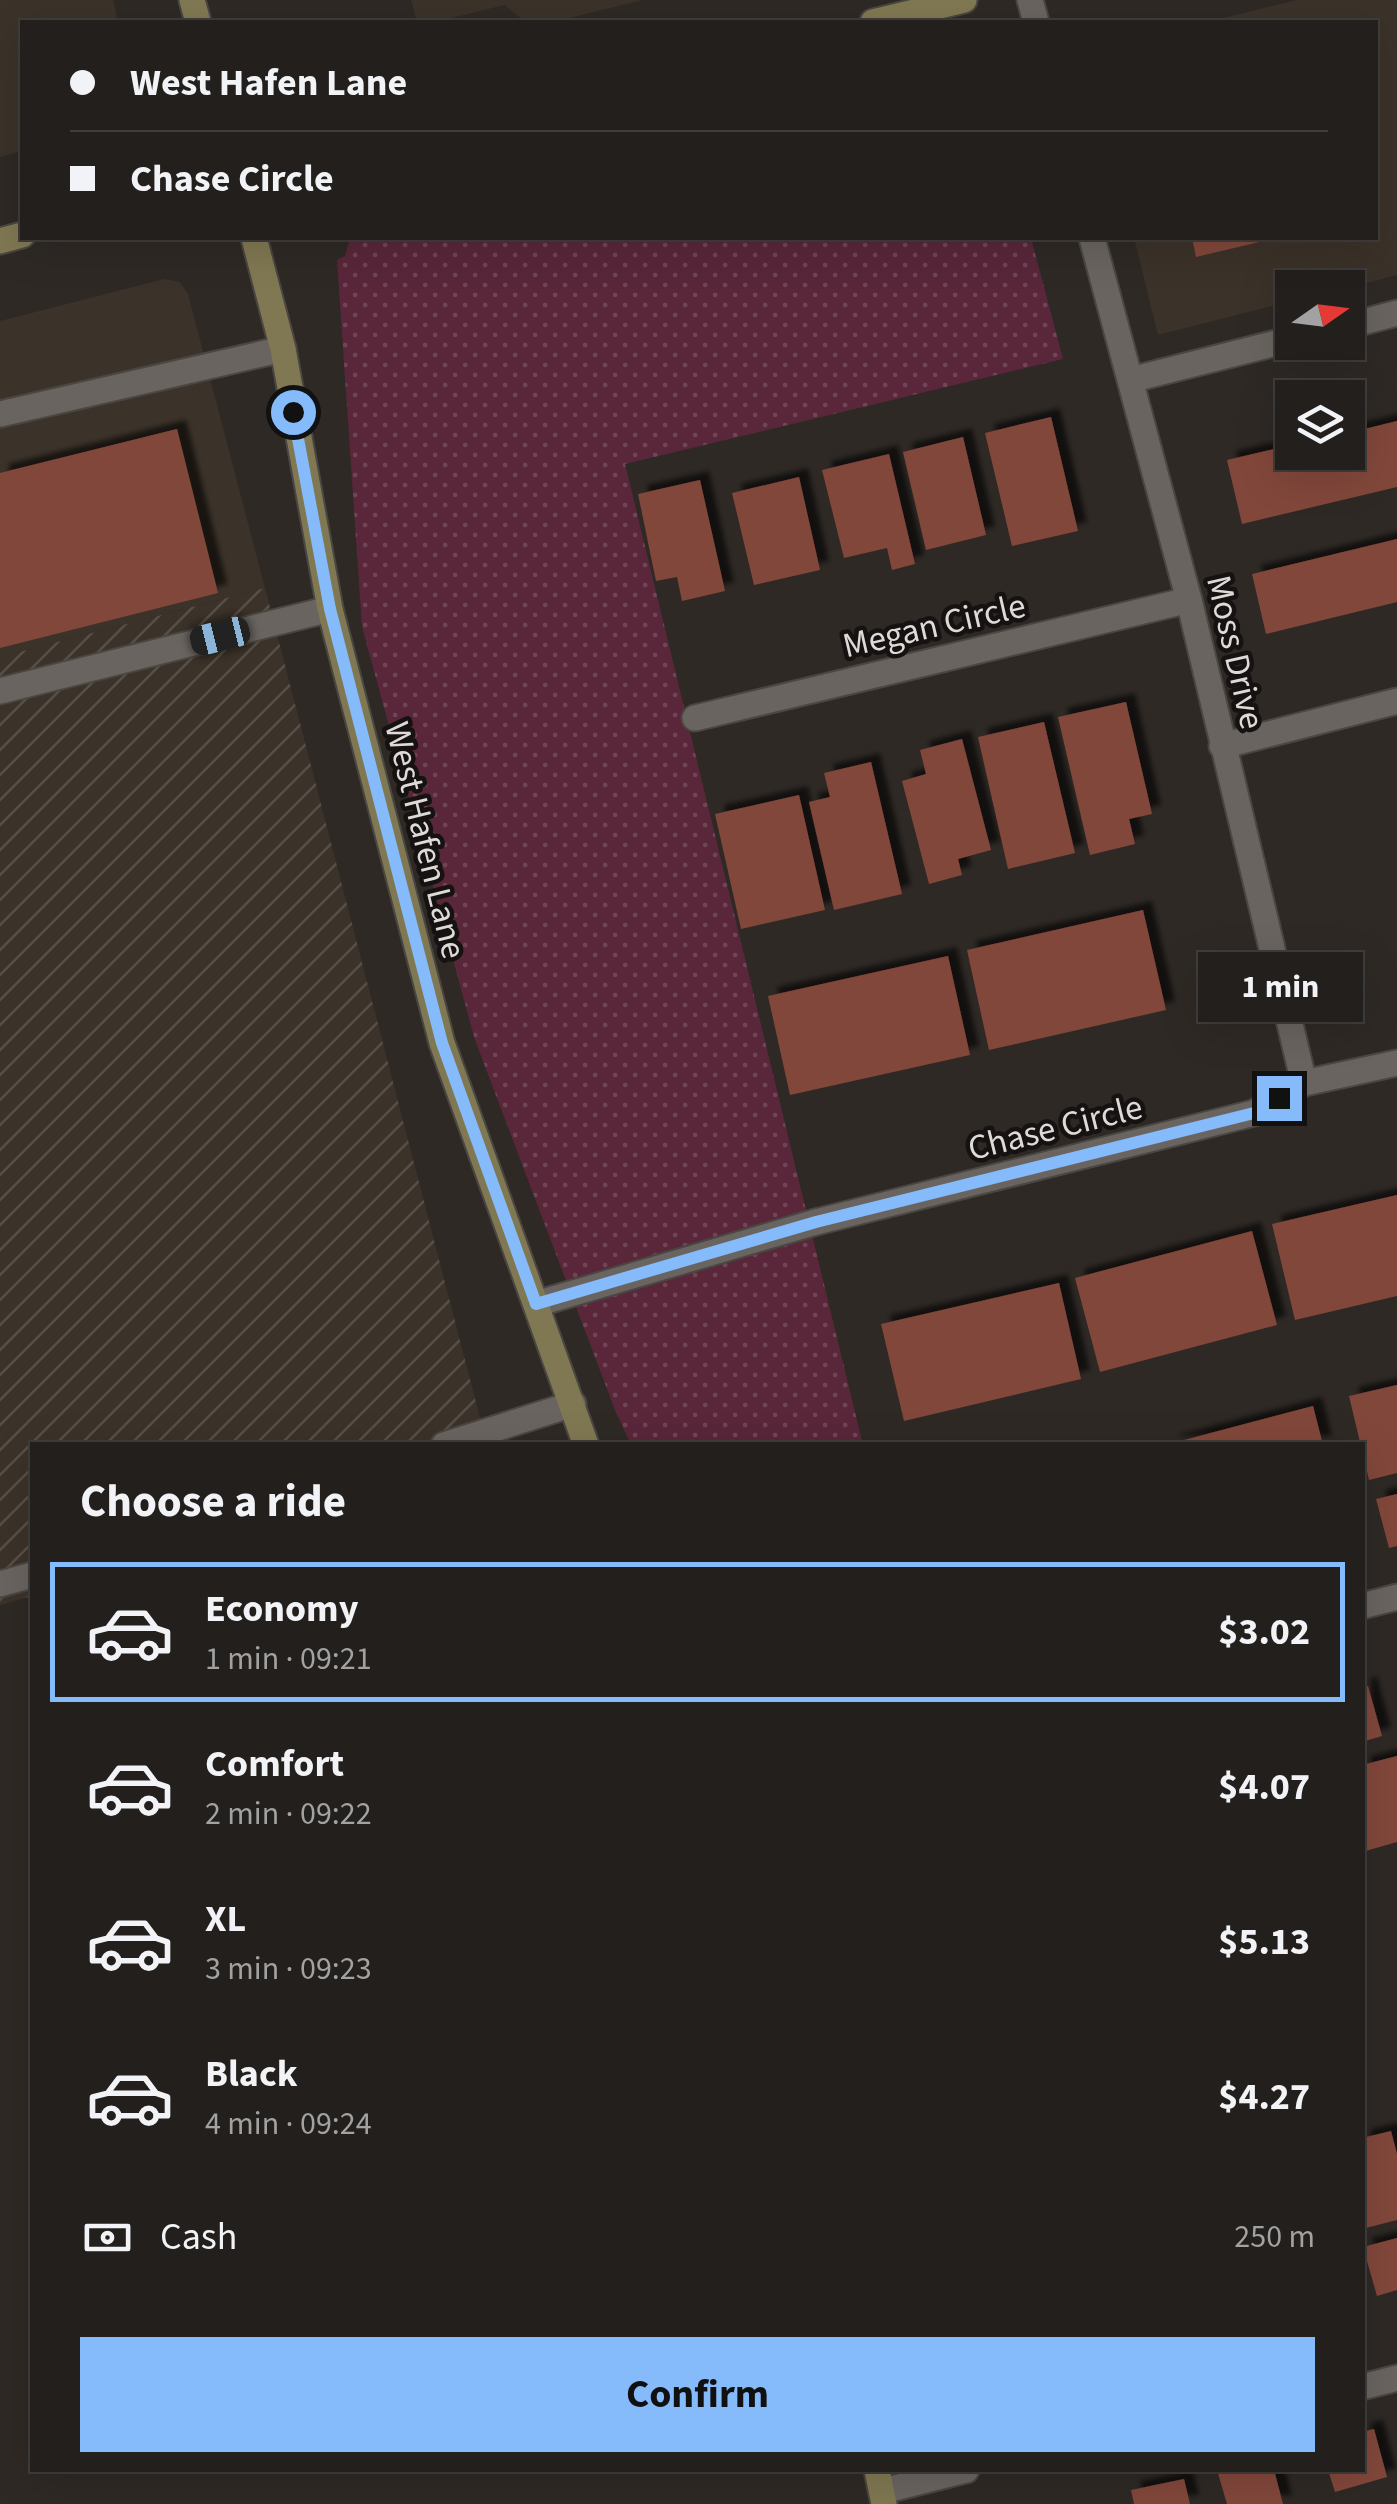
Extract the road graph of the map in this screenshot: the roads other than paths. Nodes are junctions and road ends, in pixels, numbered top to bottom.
1 (964, 0) edge
2 (881, 20) edge
3 (255, 240) edge
4 (1093, 240) edge
5 (1397, 313) edge
6 (1365, 321) edge
7 (1275, 343) edge
8 (282, 349) junction
9 (1130, 380) junction
10 (0, 414) edge
11 (1189, 600) junction
12 (330, 609) junction
13 (0, 692) edge
14 (1397, 701) edge
15 (695, 718) dead end
16 (1222, 746) junction
17 (1397, 1063) edge
18 (1304, 1084) junction
19 (536, 1304) junction
20 (573, 1404) junction
21 (453, 1442) edge
22 (585, 1442) edge
23 (30, 1576) edge
24 (0, 1584) edge
25 (1397, 1597) edge
26 (1365, 1605) edge
27 (1397, 2378) edge
28 (1365, 2386) edge
29 (957, 2472) edge
30 (881, 2488) edge

1 - 2 main road
3 - 8 main road, West Hafen Lane
4 - 9 street, Moss Drive
5 - 6 street
7 - 9 street
8 - 10 street
8 - 12 main road, West Hafen Lane
9 - 11 street, Moss Drive
11 - 15 street, Megan Circle
11 - 16 street, Moss Drive
12 - 13 street
12 - 19 main road, West Hafen Lane
14 - 16 street
16 - 18 street, Moss Drive
17 - 18 street, Chase Circle
18 - 19 street, Chase Circle
19 - 20 main road, West Hafen Lane
20 - 21 street
20 - 22 main road, West Hafen Lane
23 - 24 street
25 - 26 street
27 - 28 street
29 - 30 street

